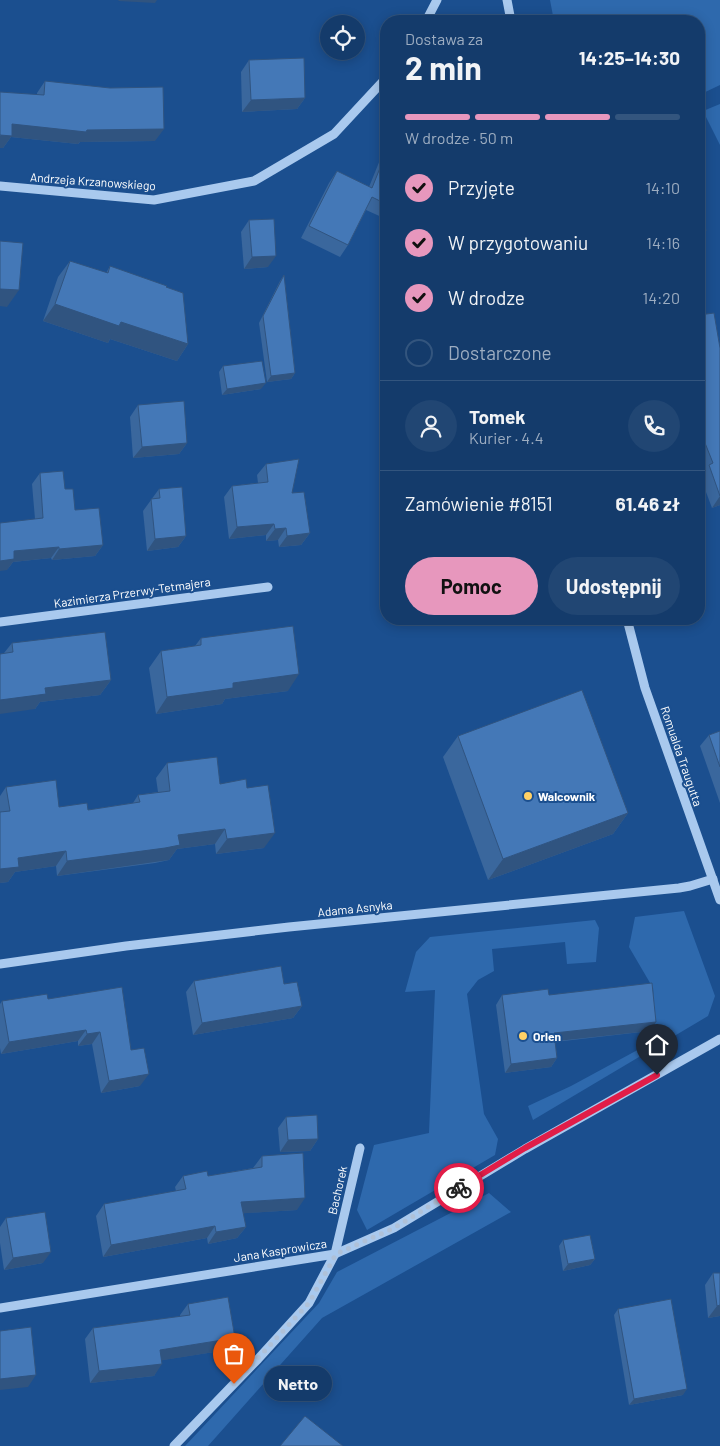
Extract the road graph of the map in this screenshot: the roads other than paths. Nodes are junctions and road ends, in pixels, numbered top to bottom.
1 (437, 0) edge
2 (507, 0) edge
3 (429, 15) edge
4 (510, 15) edge
5 (380, 84) edge
6 (0, 186) edge
7 (268, 587) dead end
8 (0, 622) edge
9 (629, 625) edge
10 (713, 879) junction
11 (720, 900) edge
12 (0, 964) edge
13 (720, 1039) edge
14 (360, 1148) dead end
15 (336, 1254) junction
16 (0, 1308) edge
17 (174, 1446) edge

1 - 3 street
2 - 4 street
5 - 6 street, Andrzeja Krzanowskiego
7 - 8 street, Kazimierza Przerwy-Tetmajera
9 - 10 street, Romualda Traugutta
10 - 11 street, Romualda Traugutta
10 - 12 street, Adama Asnyka
13 - 15 street, Jana Kasprowicza
14 - 15 street, Bachorek
15 - 16 street, Jana Kasprowicza
15 - 17 street, Bachorek

